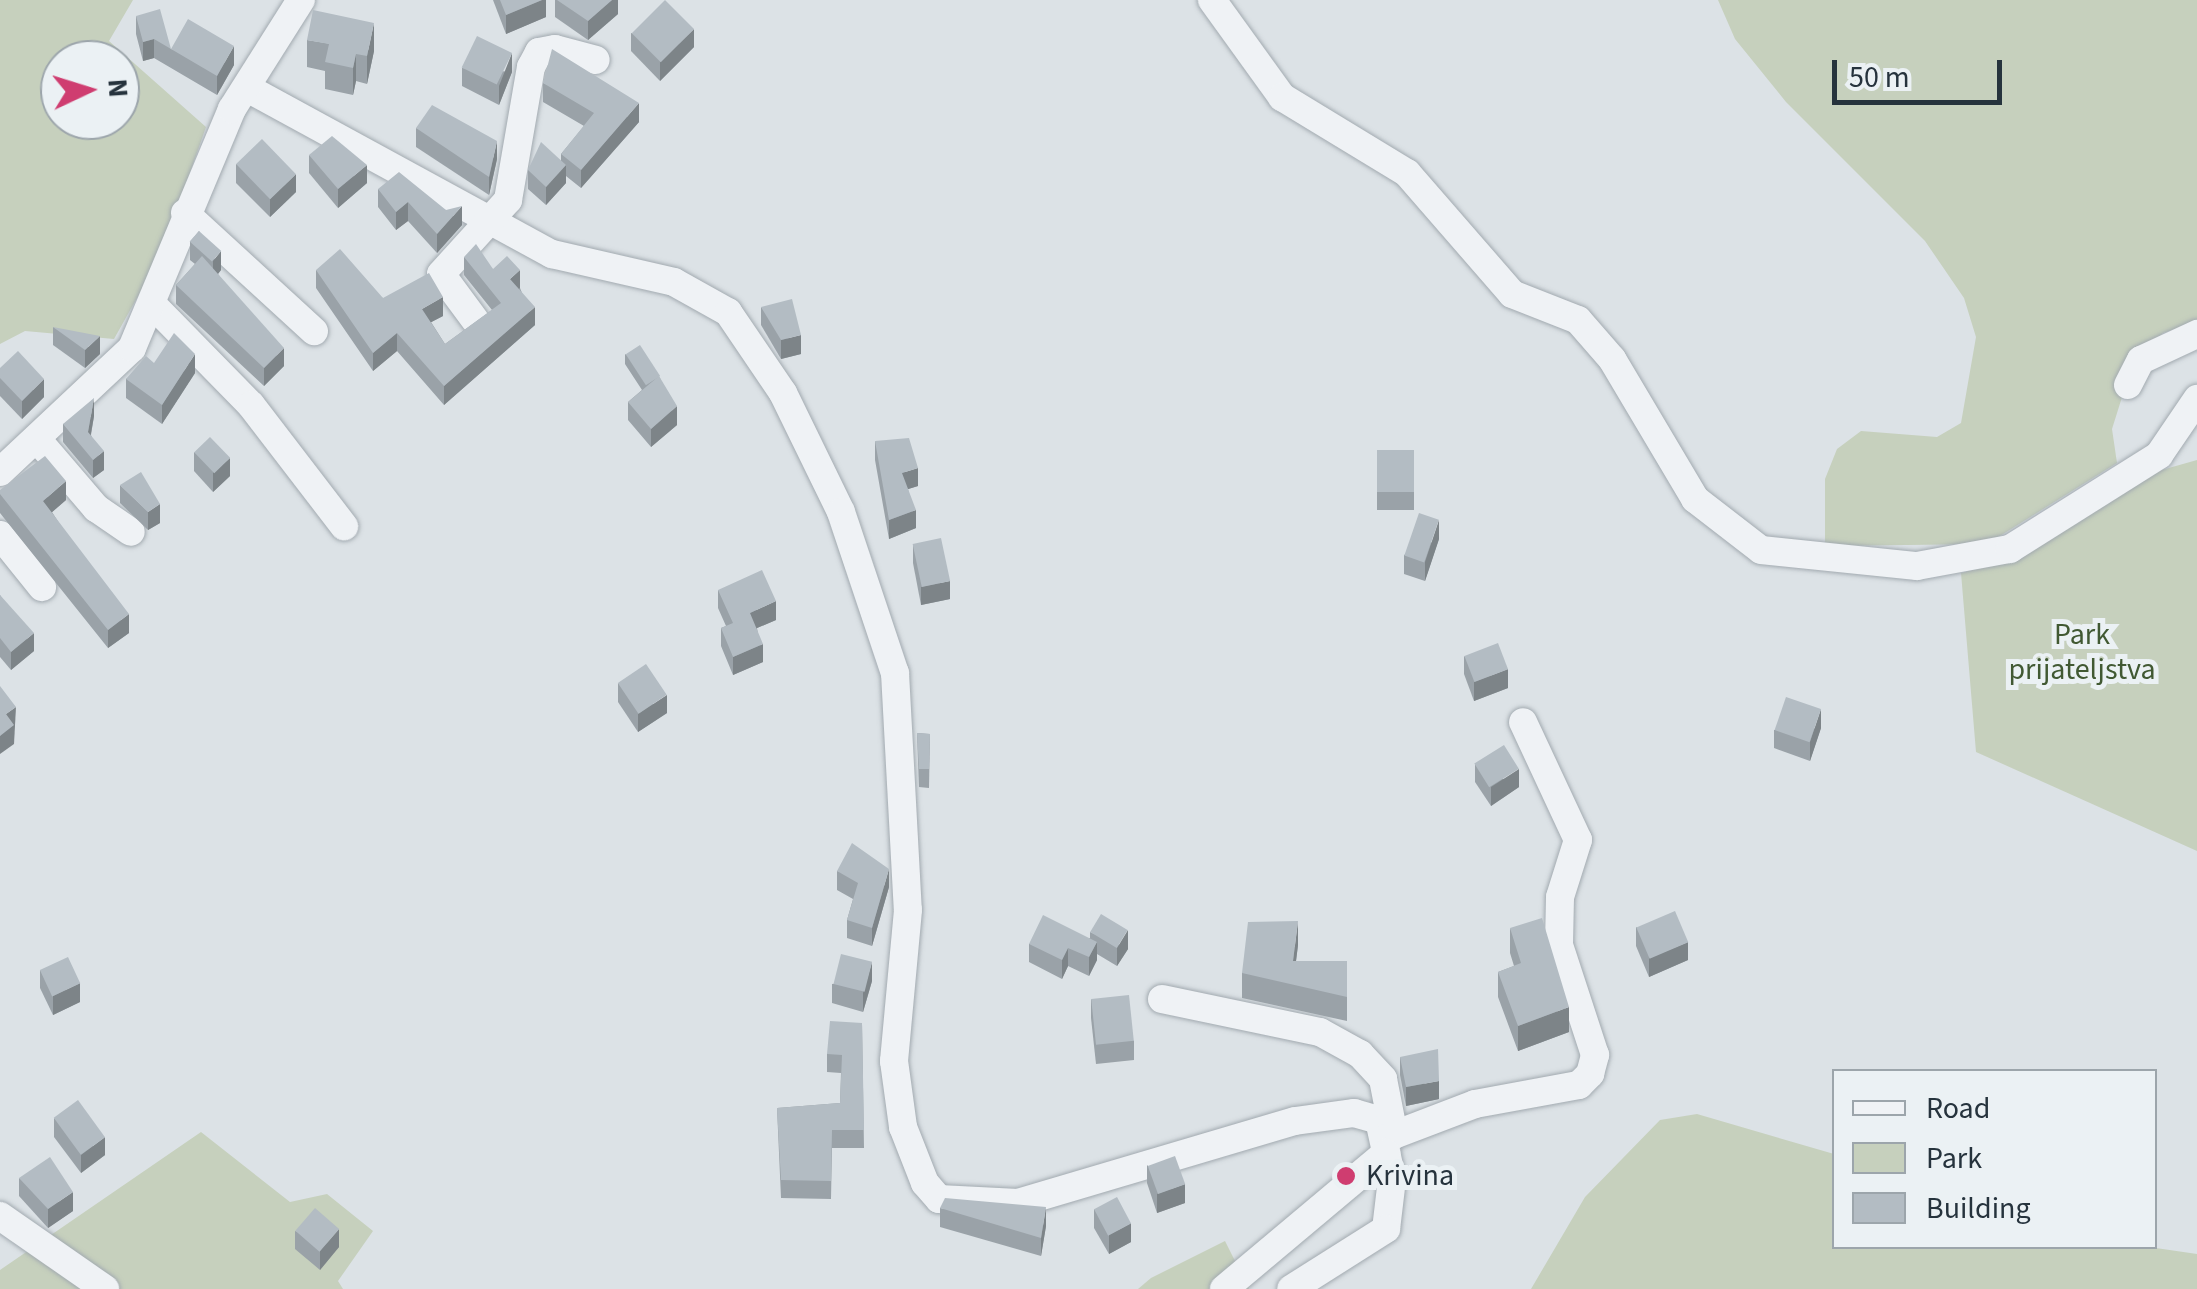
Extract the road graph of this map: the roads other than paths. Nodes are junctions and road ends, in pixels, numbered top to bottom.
1 (301, 0) edge
2 (1212, 0) edge
3 (596, 60) dead end
4 (247, 88) junction
5 (185, 213) junction
6 (494, 222) junction
7 (153, 306) junction
8 (475, 320) edge
9 (314, 331) dead end
10 (2197, 334) edge
11 (2128, 385) dead end
12 (2197, 399) edge
13 (37, 438) junction
14 (0, 472) edge
15 (344, 526) dead end
16 (131, 532) dead end
17 (0, 535) edge
18 (42, 587) dead end
19 (1523, 722) dead end
20 (1162, 998) dead end
21 (1388, 1142) junction
22 (0, 1216) edge
23 (105, 1289) edge
24 (1224, 1289) edge
25 (1291, 1289) edge

1 - 4 street
2 - 12 street
3 - 6 street
4 - 5 street
4 - 6 street
5 - 7 street
5 - 9 street
6 - 8 street
6 - 21 street
7 - 13 street
7 - 15 street
10 - 11 street
13 - 14 street
13 - 16 street
17 - 18 street
19 - 21 street
20 - 21 street
21 - 24 street
21 - 25 street
22 - 23 street

